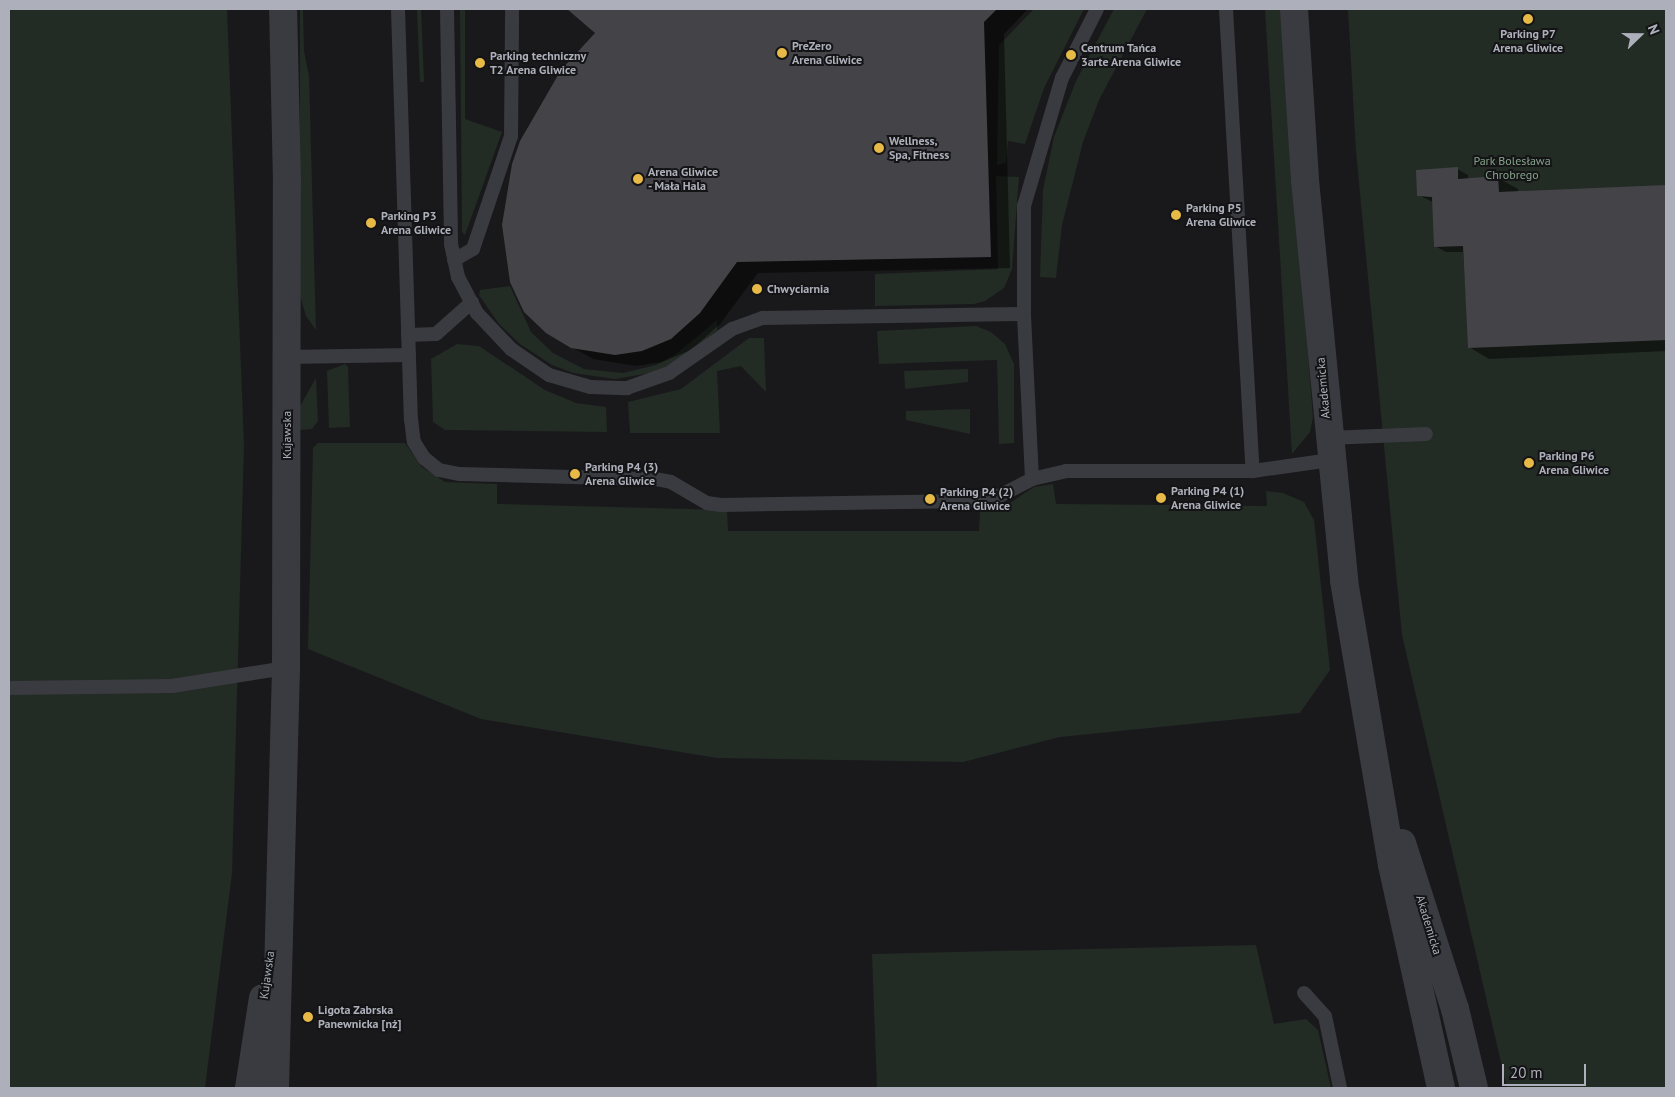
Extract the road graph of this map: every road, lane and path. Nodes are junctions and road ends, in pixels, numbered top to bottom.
1 (283, 9) edge
2 (398, 9) edge
3 (447, 9) edge
4 (512, 9) edge
5 (1096, 9) edge
6 (1226, 9) edge
7 (1294, 9) edge
8 (454, 260) junction
9 (472, 302) junction
10 (1024, 314) junction
11 (408, 335) junction
12 (409, 355) junction
13 (287, 357) junction
14 (1426, 434) dead end
15 (1329, 449) junction
16 (1253, 471) junction
17 (1032, 479) junction
18 (286, 668) junction
19 (9, 688) edge
20 (1373, 764) junction
21 (282, 860) junction
22 (1304, 993) dead end
23 (249, 1088) edge
24 (275, 1088) edge
25 (1340, 1088) edge
26 (1441, 1088) edge
27 (1474, 1088) edge

1 - 13 street, Kujawska
2 - 11 lane
3 - 8 lane
4 - 8 lane
5 - 10 lane
6 - 16 lane
7 - 15 street, Akademicka
8 - 9 lane
9 - 10 lane
9 - 11 lane
10 - 17 lane
11 - 12 lane
12 - 13 lane
12 - 17 lane
13 - 18 street, Kujawska
14 - 15 lane
15 - 16 lane
15 - 20 street, Akademicka
16 - 17 lane
18 - 19 lane
18 - 21 street, Kujawska
20 - 26 street, Akademicka
20 - 27 street, Akademicka
21 - 23 street, Kujawska
21 - 24 street, Kujawska
22 - 25 lane

